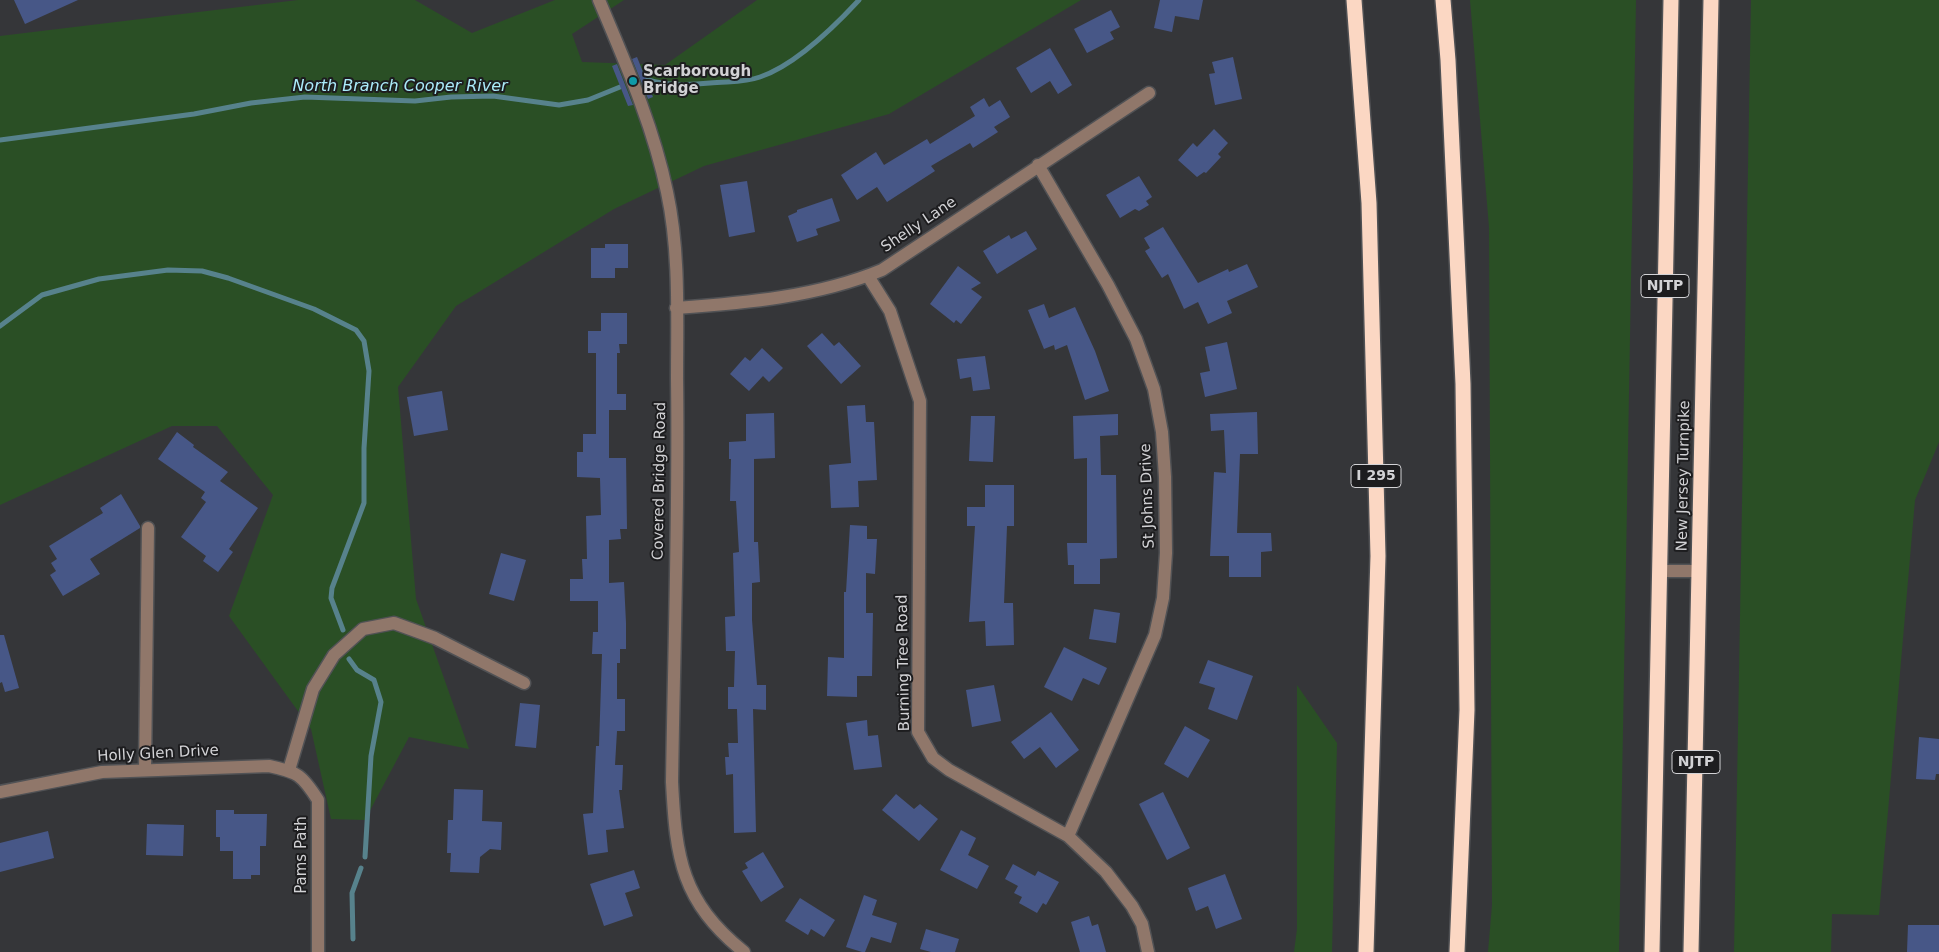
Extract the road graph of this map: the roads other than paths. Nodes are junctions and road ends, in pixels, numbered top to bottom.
1 (599, 0) edge
2 (1354, 0) edge
3 (1443, 0) edge
4 (1671, 0) edge
5 (1711, 0) edge
6 (1149, 93) dead end
7 (1038, 165) junction
8 (868, 276) junction
9 (676, 308) junction
10 (148, 528) dead end
11 (1660, 571) junction
12 (1700, 571) junction
13 (524, 683) dead end
14 (145, 770) junction
15 (289, 770) junction
16 (0, 792) edge
17 (1068, 836) junction
18 (318, 952) edge
19 (744, 952) edge
20 (1148, 952) edge
21 (1366, 952) edge
22 (1457, 952) edge
23 (1652, 952) edge
24 (1691, 952) edge

1 - 9 street, Covered Bridge Road
2 - 21 highway, I 295
3 - 22 highway
4 - 11 highway, New Jersey Turnpike / NJTP
5 - 12 highway, New Jersey Turnpike / NJTP
6 - 7 street, Shelly Lane
7 - 8 street, Shelly Lane
7 - 17 street, St Johns Drive
8 - 9 street, Shelly Lane
8 - 17 street, Burning Tree Road
9 - 19 street, Covered Bridge Road
10 - 14 street
11 - 12 street
11 - 23 highway, New Jersey Turnpike / NJTP
12 - 24 highway, New Jersey Turnpike / NJTP
13 - 15 street
14 - 15 street, Holly Glen Drive
14 - 16 street, Holly Glen Drive
15 - 18 street, Pams Path
17 - 20 street, Burning Tree Road

